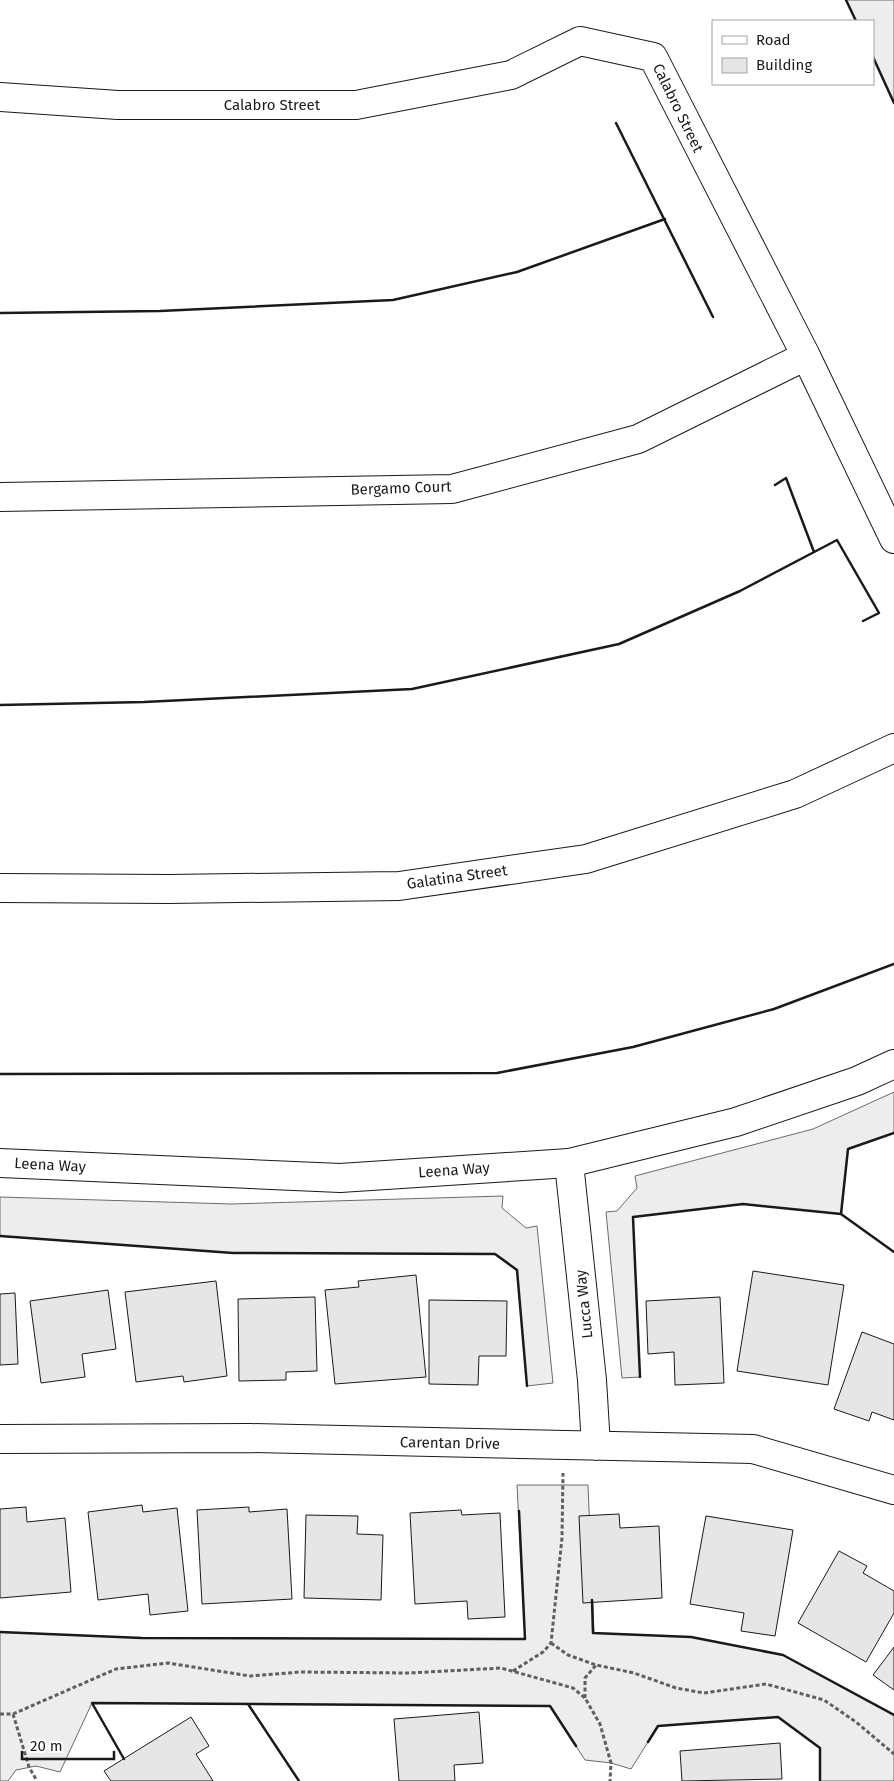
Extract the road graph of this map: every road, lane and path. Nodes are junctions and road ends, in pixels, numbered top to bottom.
1 (0, 97) edge
2 (806, 356) junction
3 (0, 497) edge
4 (894, 539) edge
5 (894, 748) edge
6 (0, 888) edge
7 (894, 1064) edge
8 (0, 1162) edge
9 (569, 1163) junction
10 (0, 1439) edge
11 (560, 1445) junction
12 (596, 1446) junction
13 (894, 1490) edge
14 (551, 1642) junction
15 (596, 1665) junction
16 (513, 1671) junction
17 (585, 1698) junction
18 (0, 1714) edge
19 (13, 1714) junction
20 (894, 1754) edge
21 (36, 1781) edge
22 (610, 1781) edge

1 - 2 street, Calabro Street
2 - 3 street, Bergamo Court
2 - 4 street, Calabro Street
5 - 6 street, Galatina Street
7 - 9 street, Leena Way
8 - 9 street, Leena Way
9 - 12 street, Lucca Way
10 - 11 street, Carentan Drive
11 - 12 street, Carentan Drive
11 - 14 path
12 - 13 street, Carentan Drive
14 - 15 path
14 - 16 path
15 - 17 path
15 - 20 path
16 - 17 path
16 - 19 path
17 - 22 path
18 - 19 path
19 - 21 path

